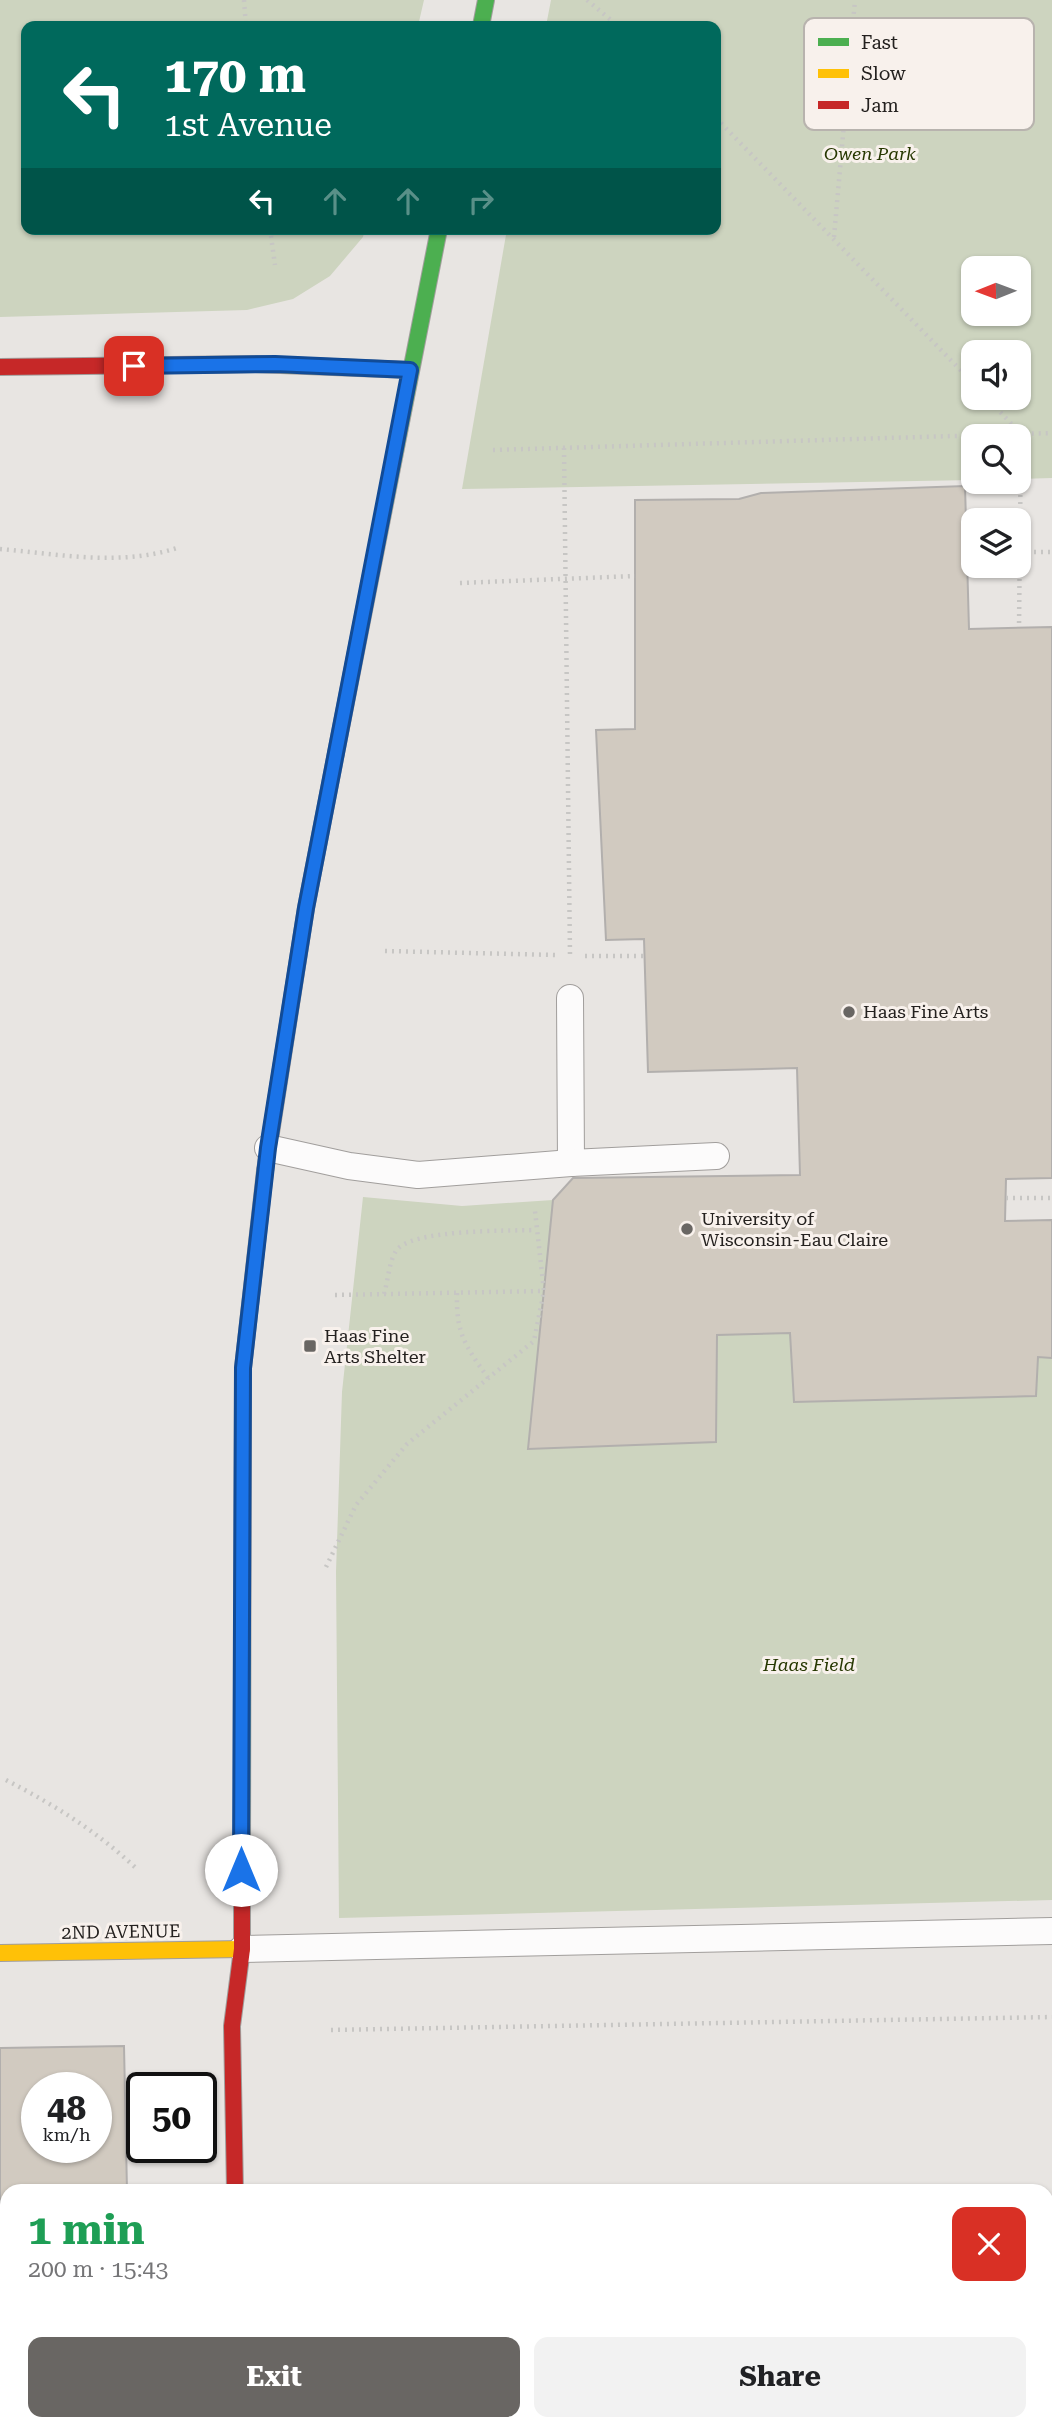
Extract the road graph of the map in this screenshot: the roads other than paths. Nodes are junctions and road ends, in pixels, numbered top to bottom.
1 (486, 0) edge
2 (482, 21) edge
3 (438, 235) edge
4 (0, 367) edge
5 (410, 370) junction
6 (570, 998) road end
7 (268, 1148) junction
8 (716, 1156) dead end
9 (571, 1163) junction
10 (1052, 1931) edge
11 (242, 1949) junction
12 (0, 1953) edge
13 (235, 2184) edge

1 - 2 main road
3 - 5 main road
4 - 5 main road
5 - 7 main road
6 - 9 lane
7 - 9 lane
7 - 11 main road
8 - 9 lane
10 - 11 lane
11 - 12 main road, 2ND AVENUE
11 - 13 main road

